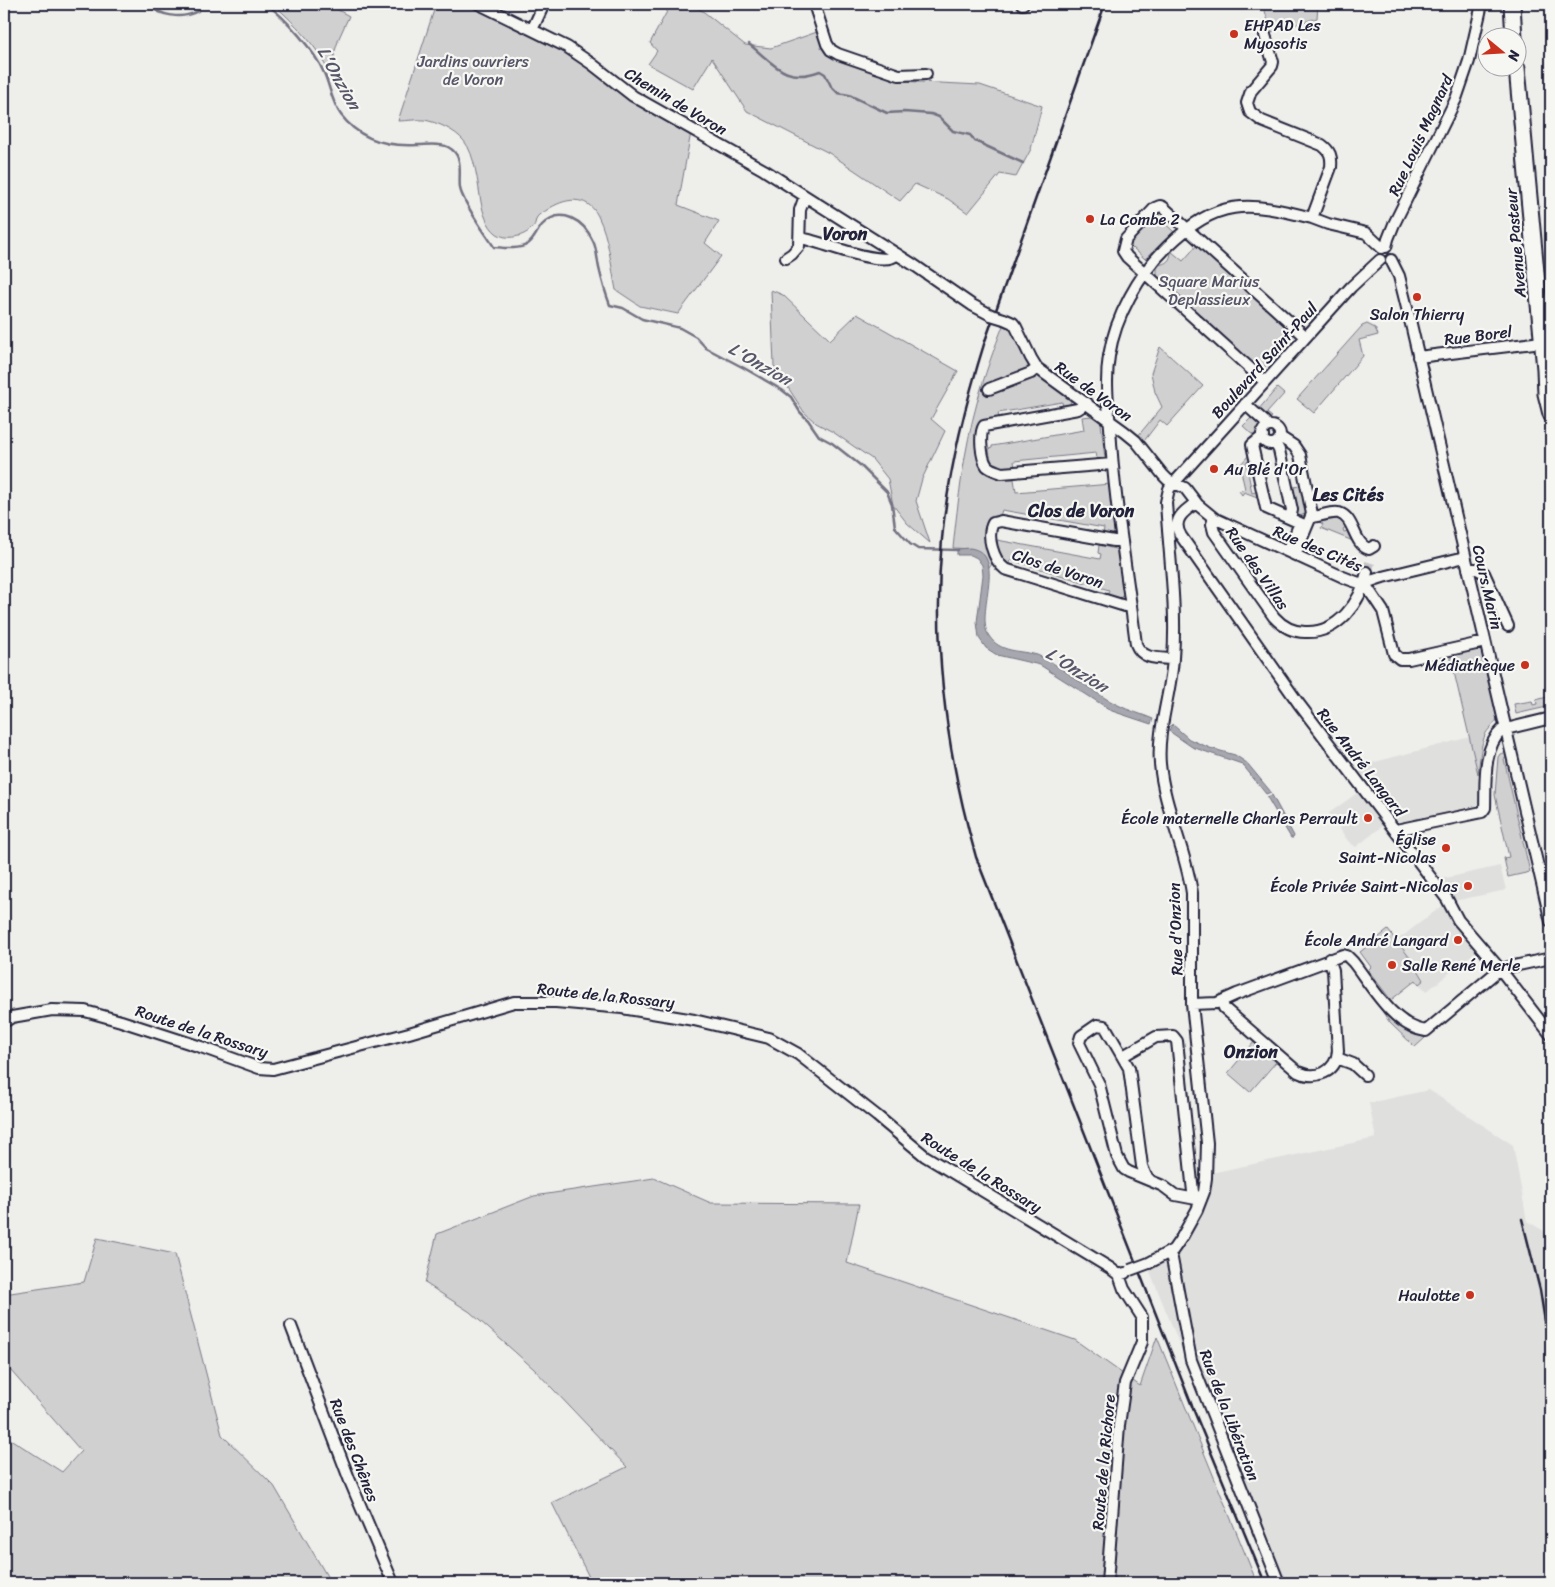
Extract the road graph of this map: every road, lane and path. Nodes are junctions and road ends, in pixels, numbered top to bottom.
1 (479, 4) edge
2 (544, 4) edge
3 (814, 4) edge
4 (1482, 4) edge
5 (1512, 4) edge
6 (1513, 28) edge
7 (532, 30) junction
8 (1265, 35) dead end
9 (926, 74) dead end
10 (1518, 78) edge
11 (804, 196) junction
12 (1312, 218) junction
13 (1187, 229) junction
14 (800, 238) junction
15 (1384, 248) junction
16 (897, 254) junction
17 (786, 258) dead end
18 (1380, 260) junction
19 (1391, 260) junction
20 (1144, 273) junction
21 (1004, 319) joint
22 (1306, 336) junction
23 (1542, 342) junction
24 (1418, 357) junction
25 (1037, 368) junction
26 (1265, 382) junction
27 (989, 389) dead end
28 (1087, 403) junction
29 (1246, 404) junction
30 (1551, 414) edge
31 (1109, 420) junction
32 (1268, 426) junction
33 (1262, 436) junction
34 (1278, 440) junction
35 (1112, 464) junction
36 (1305, 482) junction
37 (1174, 483) junction
38 (1287, 486) junction
39 (1196, 503) junction
40 (1214, 518) junction
41 (1290, 518) junction
42 (1306, 522) junction
43 (1122, 541) junction
44 (1291, 553) junction
45 (1465, 557) junction
46 (1371, 559) dead end
47 (1468, 569) junction
48 (1367, 572) tunnel mouth
49 (1365, 584) junction
50 (1131, 605) junction
51 (1508, 626) dead end
52 (1485, 642) junction
53 (1173, 659) junction
54 (1551, 718) edge
55 (1505, 729) junction
56 (1396, 830) junction
57 (1551, 869) edge
58 (1539, 872) junction
59 (1551, 922) edge
60 (1551, 958) edge
61 (1329, 959) junction
62 (1500, 969) junction
63 (1222, 1002) junction
64 (1192, 1004) junction
65 (4, 1022) edge
66 (1551, 1035) edge
67 (1123, 1056) junction
68 (1337, 1058) junction
69 (1365, 1075) dead end
70 (1150, 1180) junction
71 (1199, 1199) junction
72 (1169, 1253) junction
73 (1119, 1275) junction
74 (291, 1326) dead end
75 (392, 1583) edge
76 (1107, 1583) edge
77 (1279, 1583) edge

1 - 7 street, Chemin de Voron
2 - 7 street
3 - 9 street
4 - 15 street, Rue Louis Magnard
5 - 6 main road
7 - 11 street, Chemin de Voron
8 - 12 street
10 - 23 main road, Avenue Pasteur
11 - 14 street
11 - 16 street, Chemin de Voron
12 - 13 street, Clos de Voron
12 - 15 street, Clos de Voron
13 - 20 street, Clos de Voron
13 - 20 street
13 - 22 street
14 - 16 street
14 - 17 street
15 - 18 street
15 - 19 street
16 - 21 street, Chemin de Voron, bridge
18 - 19 street
18 - 22 street, Boulevard Saint-Paul
19 - 24 street, Cours Marin
20 - 26 street
20 - 31 street, Clos de Voron
21 - 25 street, Rue de Voron
22 - 26 street, Boulevard Saint-Paul
23 - 24 street, Rue Borel
23 - 30 main road, Avenue Pasteur
24 - 45 street, Cours Marin
25 - 27 street
25 - 28 street, Rue de Voron
26 - 29 street, Boulevard Saint-Paul
28 - 31 street, Rue de Voron
28 - 35 street
29 - 32 street
29 - 37 street, Boulevard Saint-Paul
31 - 35 street, Clos de Voron
31 - 37 street, Rue de Voron
32 - 33 street
32 - 34 street
33 - 34 street
33 - 41 street
34 - 36 street
34 - 38 street
35 - 43 street, Clos de Voron
36 - 38 street
36 - 42 street
37 - 39 street, Rue des Cités
37 - 53 street, Rue d'Onzion
38 - 41 street
39 - 40 street, Rue des Cités
39 - 56 street, Rue André Langard
40 - 44 street, Rue des Cités
40 - 49 street, Rue des Villas
41 - 42 street
42 - 44 street
42 - 46 street
43 - 50 street, Clos de Voron
43 - 50 street, Clos de Voron
44 - 49 street, Rue des Cités
45 - 47 street, Cours Marin
45 - 49 street, Rue des Cités
47 - 51 street
47 - 52 street, Cours Marin
48 - 49 street
49 - 52 street
50 - 53 street, Clos de Voron
52 - 55 street, Cours Marin
53 - 64 street, Rue d'Onzion
54 - 55 street
55 - 56 street
55 - 58 street, Cours Marin
56 - 62 street, Rue André Langard
57 - 58 street
58 - 59 street, Cours Marin
60 - 62 street
61 - 62 street
61 - 63 street
61 - 68 street
62 - 66 street, Rue André Langard
63 - 64 street
63 - 68 street
64 - 71 street, Rue d'Onzion
65 - 73 street, Route de la Rossary
67 - 70 street
67 - 70 street
67 - 71 street
68 - 69 street
70 - 71 street
71 - 72 street, Rue d'Onzion
72 - 73 street, Rue d'Onzion, bridge
72 - 77 street, Rue de la Libération
73 - 76 street, Route de la Richore
74 - 75 street, Rue des Chênes

